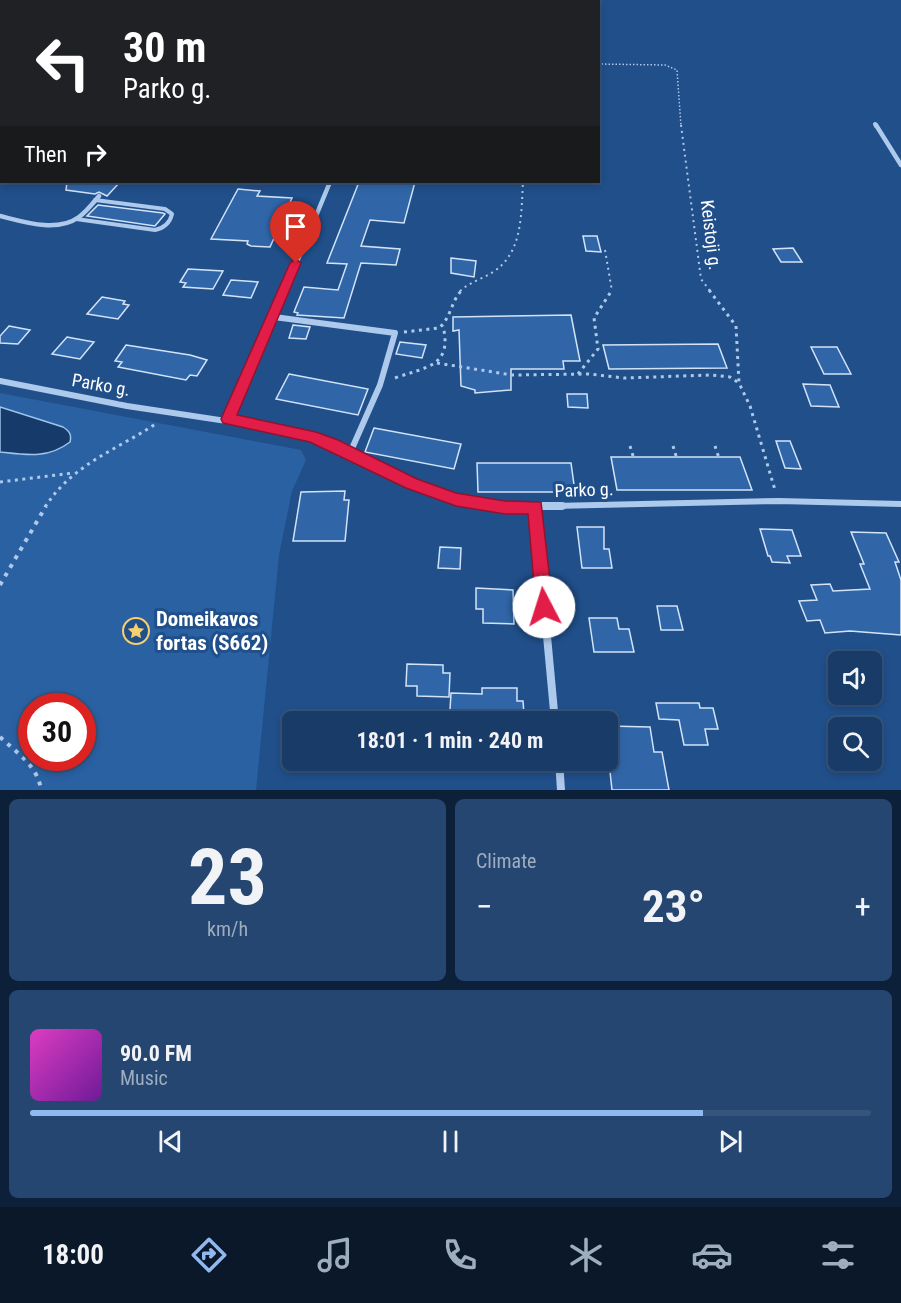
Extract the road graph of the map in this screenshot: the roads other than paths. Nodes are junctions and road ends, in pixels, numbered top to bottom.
1 (874, 124) dead end
2 (901, 165) edge
3 (330, 183) edge
4 (97, 198) joint
5 (0, 216) edge
6 (76, 219) junction
7 (274, 317) junction
8 (0, 381) edge
9 (228, 419) junction
10 (350, 453) junction
11 (901, 504) edge
12 (535, 507) junction
13 (554, 711) edge
14 (560, 771) edge
15 (561, 790) edge

1 - 2 street
3 - 7 street
4 - 6 street
4 - 6 lane
5 - 6 street
7 - 9 street
7 - 10 street
8 - 9 street, Parko g.
9 - 10 street, Parko g.
10 - 12 street, Parko g.
11 - 12 street, Parko g.
12 - 13 street
14 - 15 street

